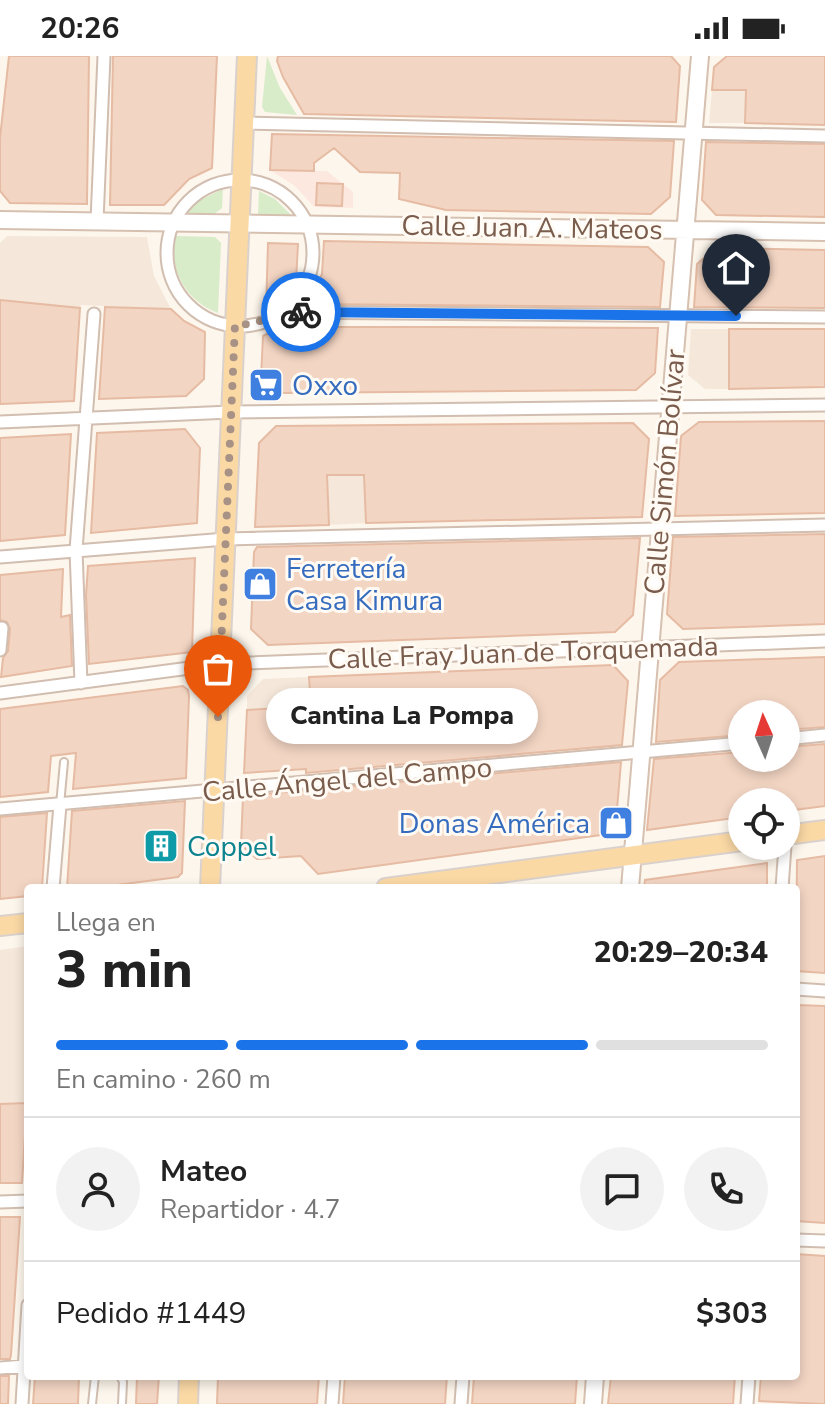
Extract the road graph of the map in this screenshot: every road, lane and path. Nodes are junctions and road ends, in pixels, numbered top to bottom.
1 (104, 56) edge
2 (247, 56) edge
3 (700, 56) edge
4 (244, 123) junction
5 (694, 133) junction
6 (825, 136) edge
7 (242, 180) junction
8 (0, 220) edge
9 (97, 221) junction
10 (174, 223) junction
11 (239, 224) junction
12 (308, 225) junction
13 (685, 229) junction
14 (825, 232) edge
15 (283, 312) junction
16 (94, 314) dead end
17 (677, 316) junction
18 (825, 317) edge
19 (235, 325) junction
20 (825, 405) edge
21 (670, 407) junction
22 (231, 412) junction
23 (86, 418) junction
24 (0, 422) edge
25 (825, 525) edge
26 (660, 529) junction
27 (226, 539) junction
28 (76, 550) junction
29 (0, 557) edge
30 (2, 628) dead end
31 (825, 641) edge
32 (649, 648) junction
33 (0, 650) edge
34 (220, 664) junction
35 (81, 683) junction
36 (0, 693) edge
37 (825, 735) edge
38 (800, 738) edge
39 (728, 744) edge
40 (640, 752) junction
41 (64, 762) dead end
42 (215, 791) junction
43 (60, 805) junction
44 (0, 809) edge
45 (825, 830) edge
46 (800, 833) edge
47 (728, 843) edge
48 (633, 855) junction
49 (784, 860) edge
50 (494, 881) edge
51 (53, 884) edge
52 (210, 884) edge
53 (448, 884) edge
54 (630, 884) edge
55 (782, 884) edge
56 (24, 923) edge
57 (0, 926) edge
58 (800, 989) edge
59 (825, 991) edge
60 (24, 1201) edge
61 (0, 1202) edge
62 (800, 1240) edge
63 (825, 1241) edge
64 (24, 1366) joint
65 (0, 1368) edge
66 (95, 1380) edge
67 (123, 1380) edge
68 (189, 1380) edge
69 (334, 1380) edge
70 (463, 1380) edge
71 (595, 1380) edge
72 (749, 1380) edge
73 (22, 1404) edge
74 (92, 1404) edge
75 (122, 1404) edge
76 (188, 1404) edge
77 (332, 1404) edge
78 (461, 1404) edge
79 (593, 1404) edge
80 (747, 1404) edge

1 - 9 street
2 - 4 main road
3 - 5 street, Calle Simón Bolívar
4 - 5 street
4 - 7 main road
5 - 6 street
5 - 13 street, Calle Simón Bolívar
7 - 10 street
7 - 11 main road
7 - 12 street
8 - 9 street, Calle Juan A. Mateos
9 - 10 street, Calle Juan A. Mateos
10 - 11 street, Calle Juan A. Mateos
10 - 19 street
11 - 12 street, Calle Juan A. Mateos
11 - 19 main road
12 - 13 street, Calle Juan A. Mateos
12 - 15 street
13 - 14 street, Calle Juan A. Mateos
13 - 17 street, Calle Simón Bolívar
15 - 17 street
15 - 19 street
16 - 23 street
17 - 18 street
17 - 21 street, Calle Simón Bolívar
19 - 22 main road
20 - 21 street
21 - 22 street
21 - 26 street, Calle Simón Bolívar
22 - 23 street
22 - 27 main road
23 - 24 street
23 - 28 street
25 - 26 street
26 - 27 street
26 - 32 street, Calle Simón Bolívar
27 - 28 street
27 - 34 main road
28 - 29 street
28 - 35 street
30 - 33 street
31 - 32 street, Calle Fray Juan de Torquemada
32 - 34 street, Calle Fray Juan de Torquemada
32 - 40 street, Calle Simón Bolívar
34 - 35 street, Calle Fray Juan de Torquemada
34 - 42 main road
35 - 36 street, Calle Fray Juan de Torquemada
37 - 38 street
39 - 40 street, Calle Ángel del Campo
40 - 42 street, Calle Ángel del Campo
40 - 48 street, Calle Simón Bolívar
41 - 43 lane
42 - 43 street, Calle Ángel del Campo
42 - 52 main road
43 - 44 street, Calle Ángel del Campo
43 - 51 street
45 - 46 main road
47 - 48 main road
48 - 50 main road
48 - 54 street, Calle Simón Bolívar
49 - 55 street
50 - 53 main road
56 - 57 main road
58 - 59 street
60 - 61 street
62 - 63 street
64 - 65 street
64 - 73 street
66 - 74 lane
67 - 75 lane
68 - 76 main road
69 - 77 street
70 - 78 street
71 - 79 street
72 - 80 street

